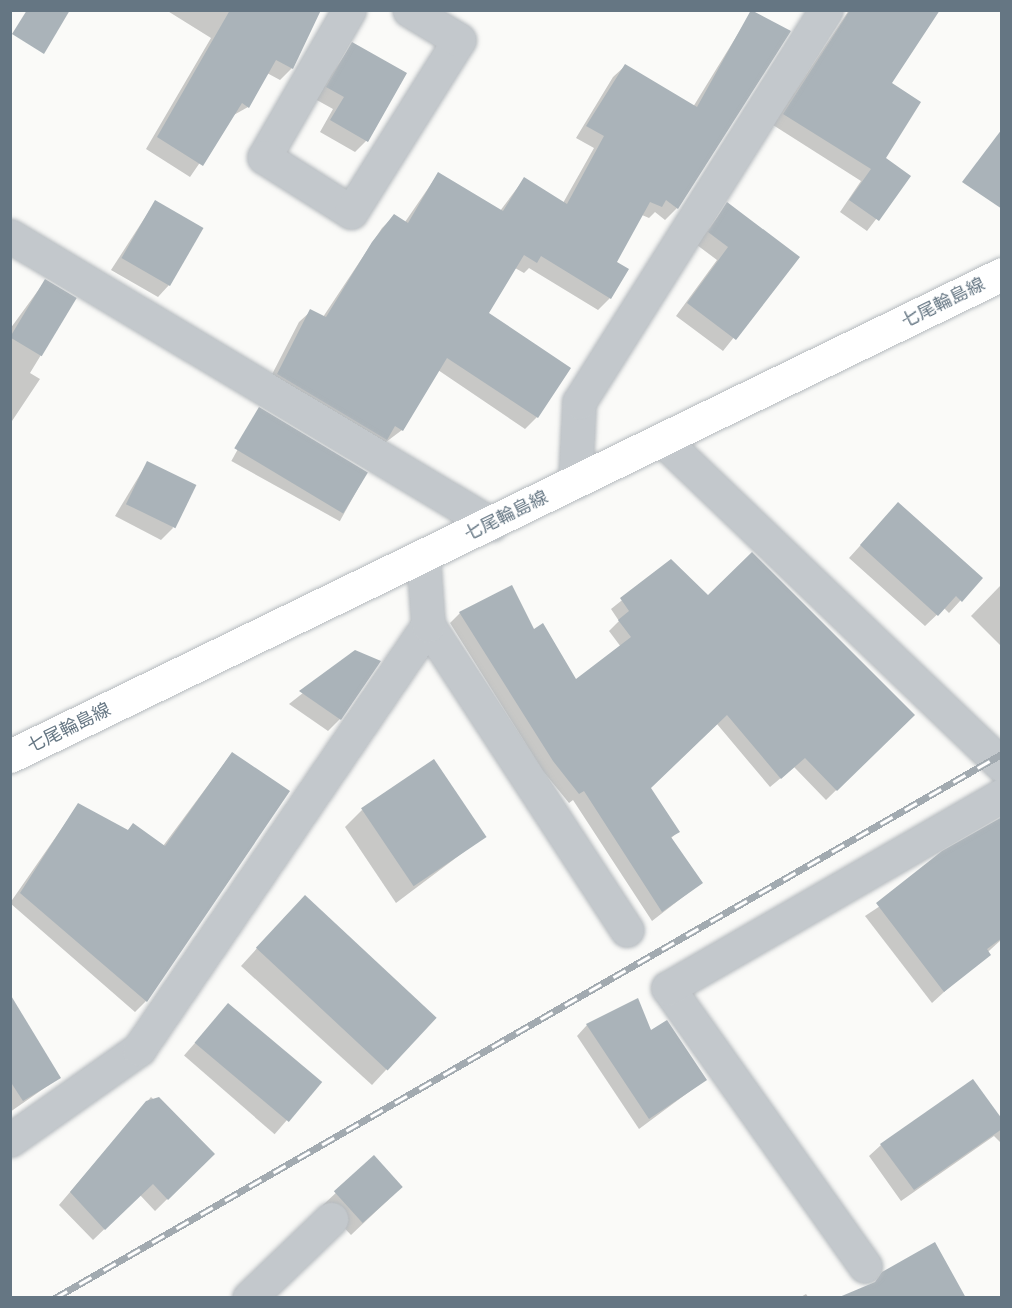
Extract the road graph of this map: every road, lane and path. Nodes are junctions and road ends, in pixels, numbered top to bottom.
1 (349, 10) edge
2 (409, 10) edge
3 (826, 10) edge
4 (10, 236) edge
5 (1002, 274) edge
6 (663, 440) junction
7 (575, 482) junction
8 (491, 524) junction
9 (423, 556) junction
10 (428, 625) junction
11 (10, 756) edge
12 (1002, 765) edge
13 (1002, 795) edge
14 (627, 930) dead end
15 (10, 1140) edge
16 (331, 1219) dead end
17 (865, 1266) dead end
18 (249, 1298) edge

1 - 2 street
3 - 7 street
4 - 8 street
5 - 6 main road, 七尾輪島線
6 - 7 main road, 七尾輪島線
6 - 12 street
7 - 8 main road, 七尾輪島線
8 - 9 main road, 七尾輪島線
9 - 10 street
9 - 11 main road, 七尾輪島線
10 - 14 street
10 - 15 street
13 - 17 street
16 - 18 street

